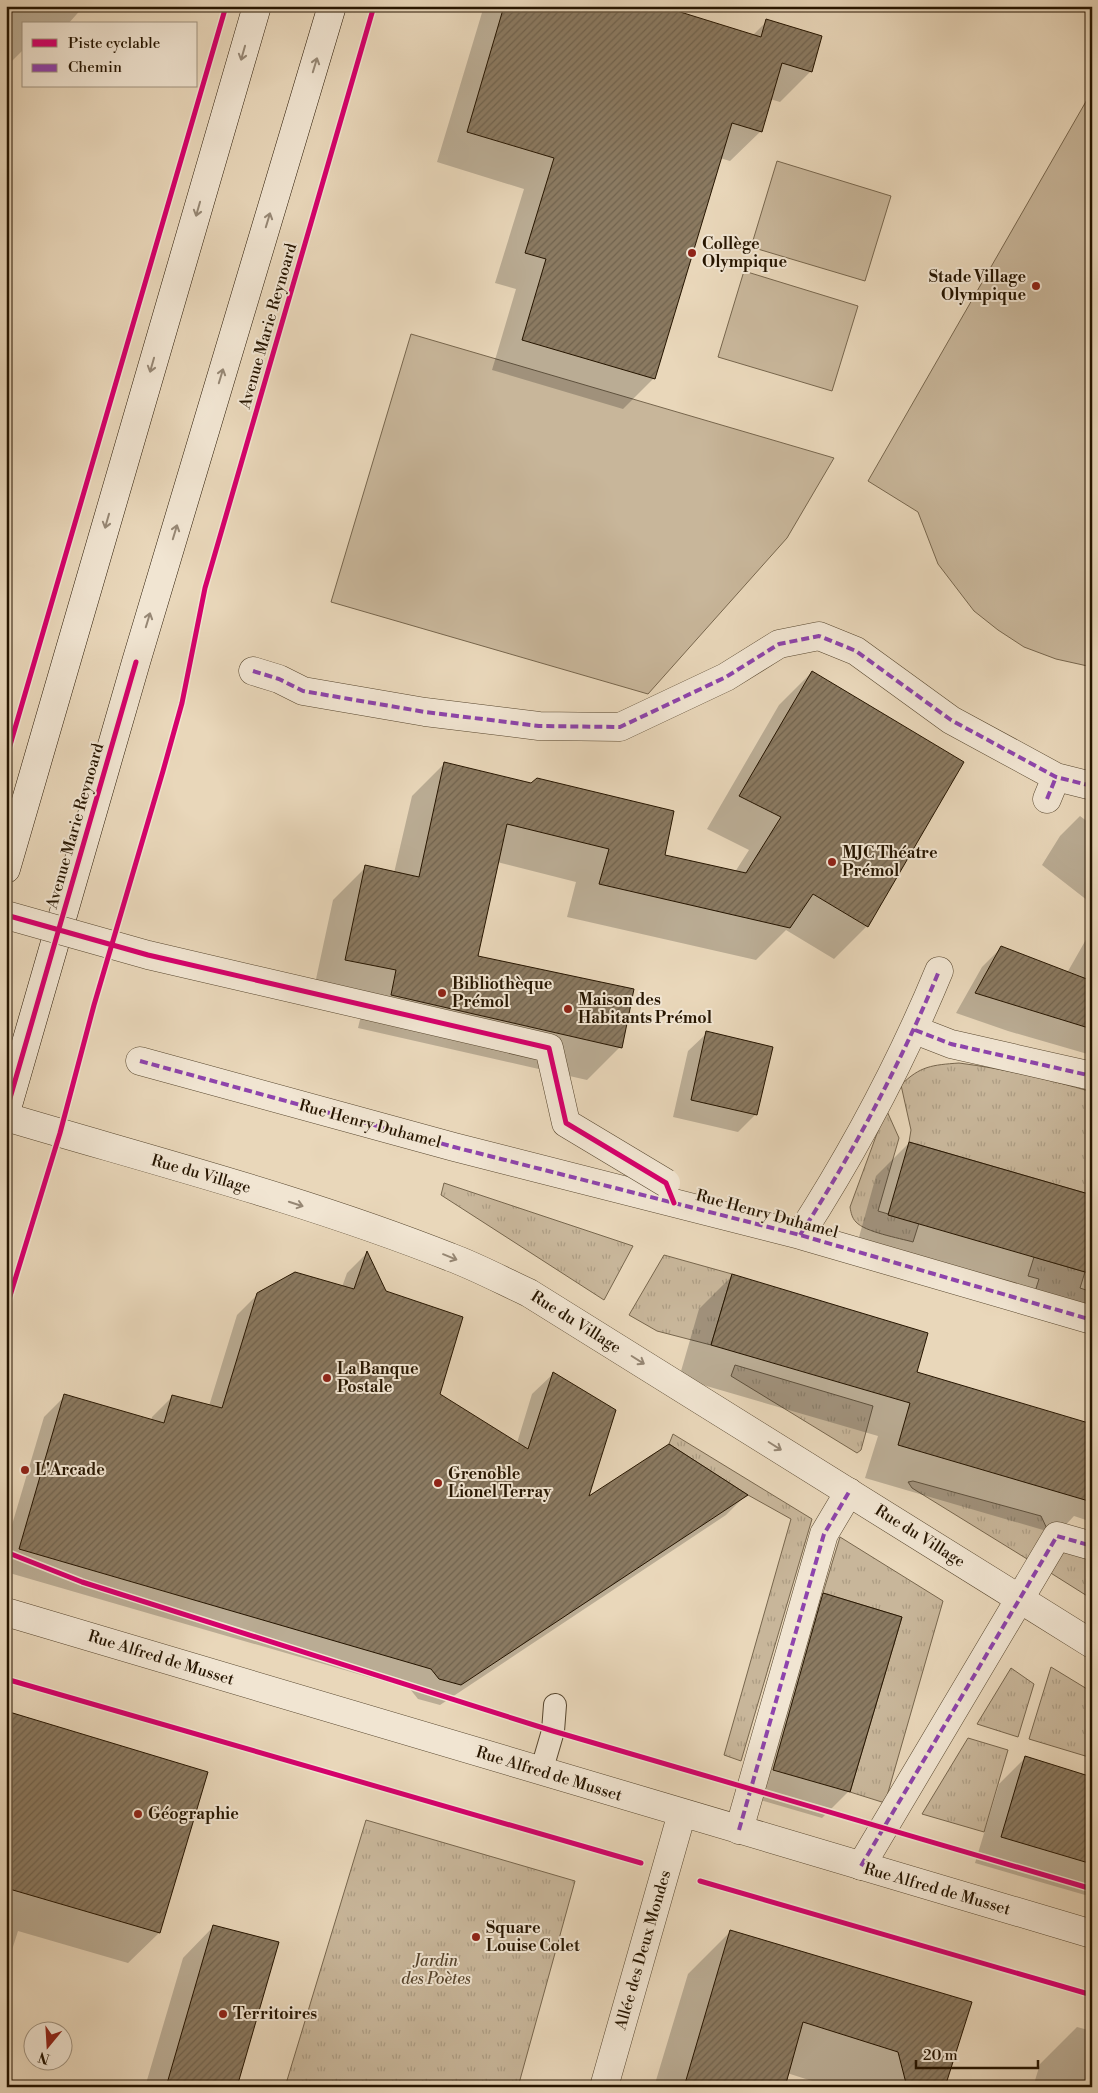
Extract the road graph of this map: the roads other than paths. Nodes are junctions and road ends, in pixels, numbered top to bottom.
1 (257, 6) edge
2 (332, 6) edge
3 (253, 671) dead end
4 (1092, 786) edge
5 (6, 868) edge
6 (6, 915) edge
7 (939, 971) dead end
8 (915, 1030) junction
9 (140, 1061) dead end
10 (1092, 1076) edge
11 (6, 1112) edge
12 (6, 1117) edge
13 (670, 1193) junction
14 (800, 1235) junction
15 (1092, 1320) edge
16 (849, 1492) junction
17 (1092, 1546) edge
18 (1020, 1598) junction
19 (6, 1612) edge
20 (1092, 1644) edge
21 (555, 1705) dead end
22 (541, 1772) junction
23 (682, 1813) junction
24 (739, 1830) junction
25 (861, 1866) junction
26 (1092, 1934) edge
27 (604, 2087) edge

1 -> 5 street
11 -> 2 street, Avenue Marie Reynoard
3 - 4 street
6 - 13 street, bridge
7 - 8 street
8 - 10 street
8 - 14 street
9 - 13 street, Rue Henry Duhamel
12 -> 16 street, Rue du Village
13 - 14 street, Rue Henry Duhamel
14 - 15 street, Rue Henry Duhamel
16 - 18 street, Rue du Village
16 - 24 street
17 - 18 street
18 - 20 street, Rue du Village
18 - 25 street
19 - 22 street, Rue Alfred de Musset
21 - 22 lane
22 - 23 street, Rue Alfred de Musset
23 - 24 street, Rue Alfred de Musset
23 - 27 street, Allée des Deux Mondes
24 - 25 street, Rue Alfred de Musset
25 - 26 street, Rue Alfred de Musset

